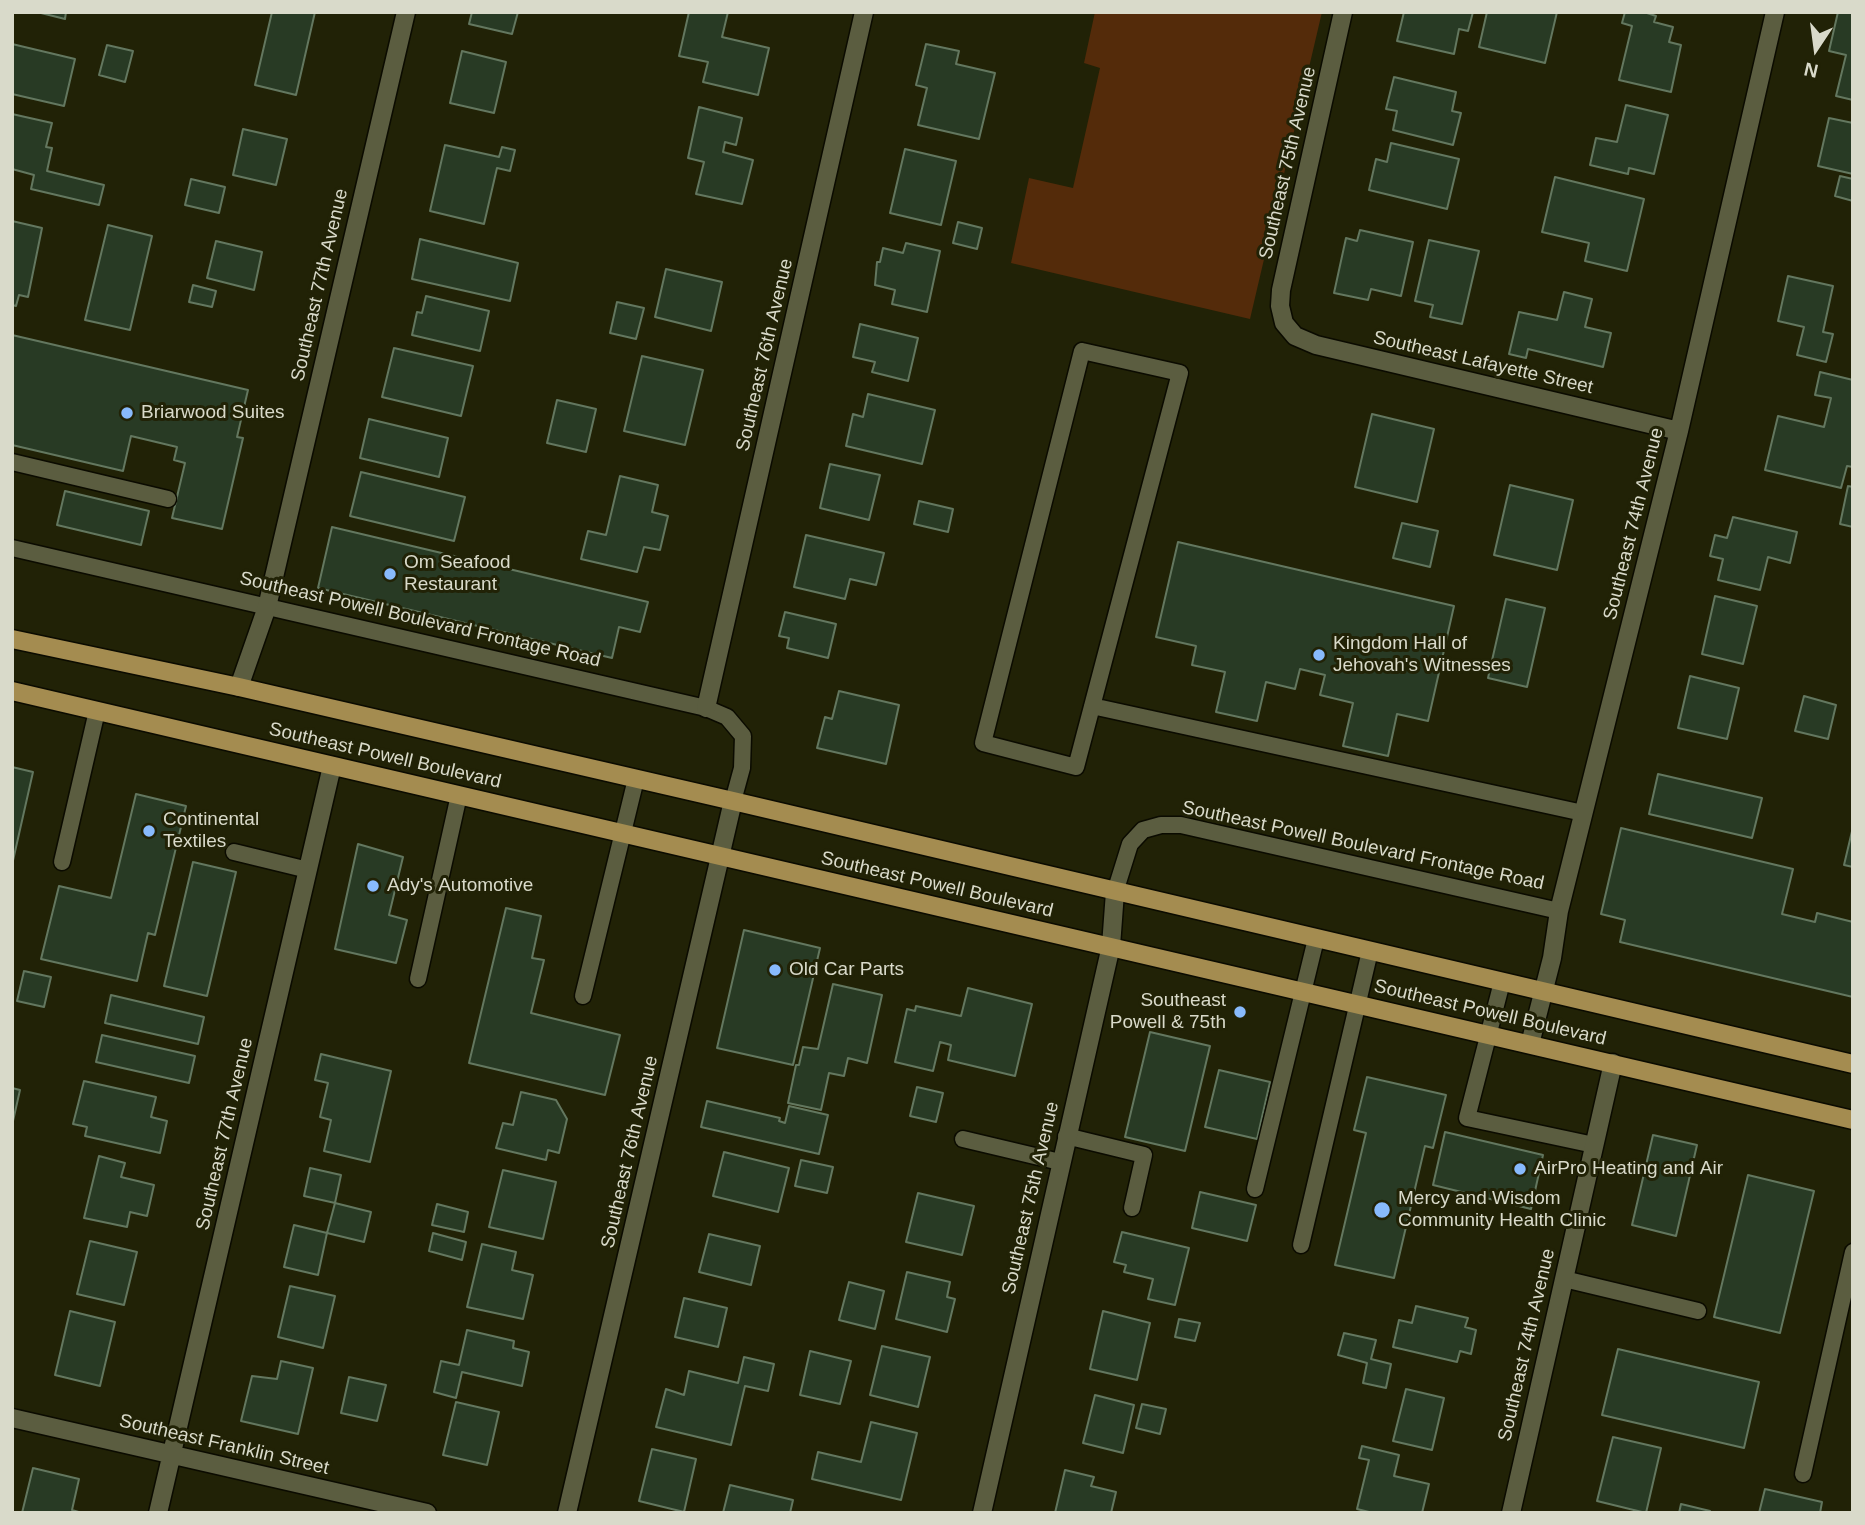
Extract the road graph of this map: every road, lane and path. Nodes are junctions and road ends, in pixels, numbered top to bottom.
1 (406, 12) edge
2 (864, 12) edge
3 (1343, 12) edge
4 (1775, 12) edge
5 (1284, 323) joint
6 (1679, 431) junction
7 (12, 462) edge
8 (168, 499) dead end
9 (12, 548) edge
10 (267, 607) junction
11 (12, 639) edge
12 (239, 687) junction
13 (12, 691) edge
14 (1092, 706) junction
15 (706, 708) junction
16 (97, 711) junction
17 (332, 766) junction
18 (636, 779) junction
19 (459, 795) junction
20 (733, 801) junction
21 (1583, 813) junction
22 (623, 833) junction
23 (234, 852) dead end
24 (720, 856) junction
25 (62, 862) dead end
26 (308, 870) junction
27 (1115, 892) junction
28 (1559, 911) junction
29 (1316, 939) junction
30 (1111, 946) junction
31 (1370, 951) junction
32 (418, 979) dead end
33 (1502, 982) junction
34 (1303, 992) junction
35 (1543, 992) junction
36 (583, 996) dead end
37 (1357, 1004) junction
38 (1488, 1034) junction
39 (1530, 1044) junction
40 (1613, 1063) junction
41 (1853, 1064) edge
42 (1853, 1120) edge
43 (1066, 1136) junction
44 (963, 1139) dead end
45 (1594, 1145) junction
46 (1060, 1162) junction
47 (1255, 1189) dead end
48 (1132, 1208) dead end
49 (1301, 1245) dead end
50 (1853, 1252) edge
51 (1564, 1279) junction
52 (1698, 1311) dead end
53 (12, 1418) edge
54 (172, 1454) junction
55 (1803, 1474) dead end
56 (158, 1513) edge
57 (427, 1513) edge
58 (567, 1513) edge
59 (982, 1513) edge
60 (1511, 1513) edge

1 - 10 street, Southeast 77th Avenue
2 - 15 street, Southeast 76th Avenue
3 - 5 street, Southeast 75th Avenue
4 - 6 street, Southeast 74th Avenue
5 - 6 street, Southeast Lafayette Street
6 - 21 street, Southeast 74th Avenue
7 - 8 lane
9 - 10 lane, Southeast Powell Boulevard Frontage Road
10 - 12 street, Southeast 77th Avenue
10 - 15 lane, Southeast Powell Boulevard Frontage Road
11 - 12 main road, Southeast Powell Boulevard
12 - 18 main road, Southeast Powell Boulevard
13 - 16 main road, Southeast Powell Boulevard
14 - 14 lane
14 - 21 lane
15 - 20 lane, Southeast Powell Boulevard Frontage Road
16 - 17 main road, Southeast Powell Boulevard
16 - 25 lane
17 - 19 main road, Southeast Powell Boulevard
17 - 26 street, Southeast 77th Avenue
18 - 20 main road, Southeast Powell Boulevard
18 - 22 lane
19 - 22 main road, Southeast Powell Boulevard
19 - 32 lane
20 - 24 street, Southeast 76th Avenue
20 - 27 main road, Southeast Powell Boulevard
21 - 28 street, Southeast 74th Avenue
22 - 24 main road, Southeast Powell Boulevard
22 - 36 lane
23 - 26 lane
24 - 30 main road, Southeast Powell Boulevard
24 - 58 street, Southeast 76th Avenue
26 - 54 street, Southeast 77th Avenue
27 - 28 lane, Southeast Powell Boulevard Frontage Road
27 - 29 main road, Southeast Powell Boulevard
27 - 30 street, Southeast 75th Avenue
28 - 35 street, Southeast 74th Avenue
29 - 31 main road, Southeast Powell Boulevard
29 - 34 lane
30 - 34 main road, Southeast Powell Boulevard
30 - 43 street, Southeast 75th Avenue
31 - 33 main road, Southeast Powell Boulevard
31 - 37 lane
33 - 35 main road, Southeast Powell Boulevard
33 - 38 lane
34 - 37 main road, Southeast Powell Boulevard
34 - 47 lane
35 - 39 street, Southeast 74th Avenue
35 - 41 main road, Southeast Powell Boulevard
37 - 38 main road, Southeast Powell Boulevard
37 - 49 lane
38 - 39 main road, Southeast Powell Boulevard
38 - 45 lane
39 - 40 main road, Southeast Powell Boulevard
40 - 42 main road, Southeast Powell Boulevard
40 - 45 street, Southeast 74th Avenue
43 - 46 street, Southeast 75th Avenue
43 - 48 lane
44 - 46 lane
45 - 51 street, Southeast 74th Avenue
46 - 59 street, Southeast 75th Avenue
50 - 55 lane
51 - 52 lane
51 - 60 street, Southeast 74th Avenue
53 - 54 street, Southeast Franklin Street
54 - 56 street, Southeast 77th Avenue
54 - 57 street, Southeast Franklin Street

